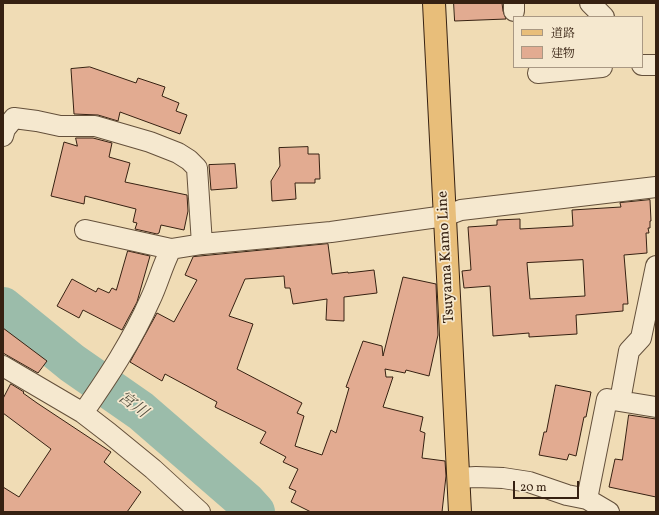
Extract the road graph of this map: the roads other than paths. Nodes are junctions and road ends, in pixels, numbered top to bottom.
1 (434, 3) edge
2 (590, 3) edge
3 (603, 16) edge
4 (643, 65) edge
5 (656, 65) edge
6 (593, 68) edge
7 (538, 74) dead end
8 (3, 136) edge
9 (656, 187) edge
10 (446, 216) junction
11 (85, 230) dead end
12 (202, 244) junction
13 (170, 249) junction
14 (656, 266) edge
15 (5, 372) edge
16 (620, 402) junction
17 (656, 407) edge
18 (83, 413) junction
19 (458, 478) junction
20 (587, 499) junction
21 (200, 512) edge
22 (460, 512) edge
23 (609, 512) edge

1 - 10 main road, Tsuyama Kamo Line
2 - 3 street
4 - 5 street
6 - 7 street
8 - 12 street
9 - 10 street
10 - 12 street
10 - 19 main road, Tsuyama Kamo Line
11 - 13 street
12 - 13 street
13 - 18 street
14 - 16 street
15 - 18 street
16 - 17 street
16 - 20 street
18 - 21 street
19 - 20 street
19 - 22 main road, Tsuyama Kamo Line
20 - 23 street

